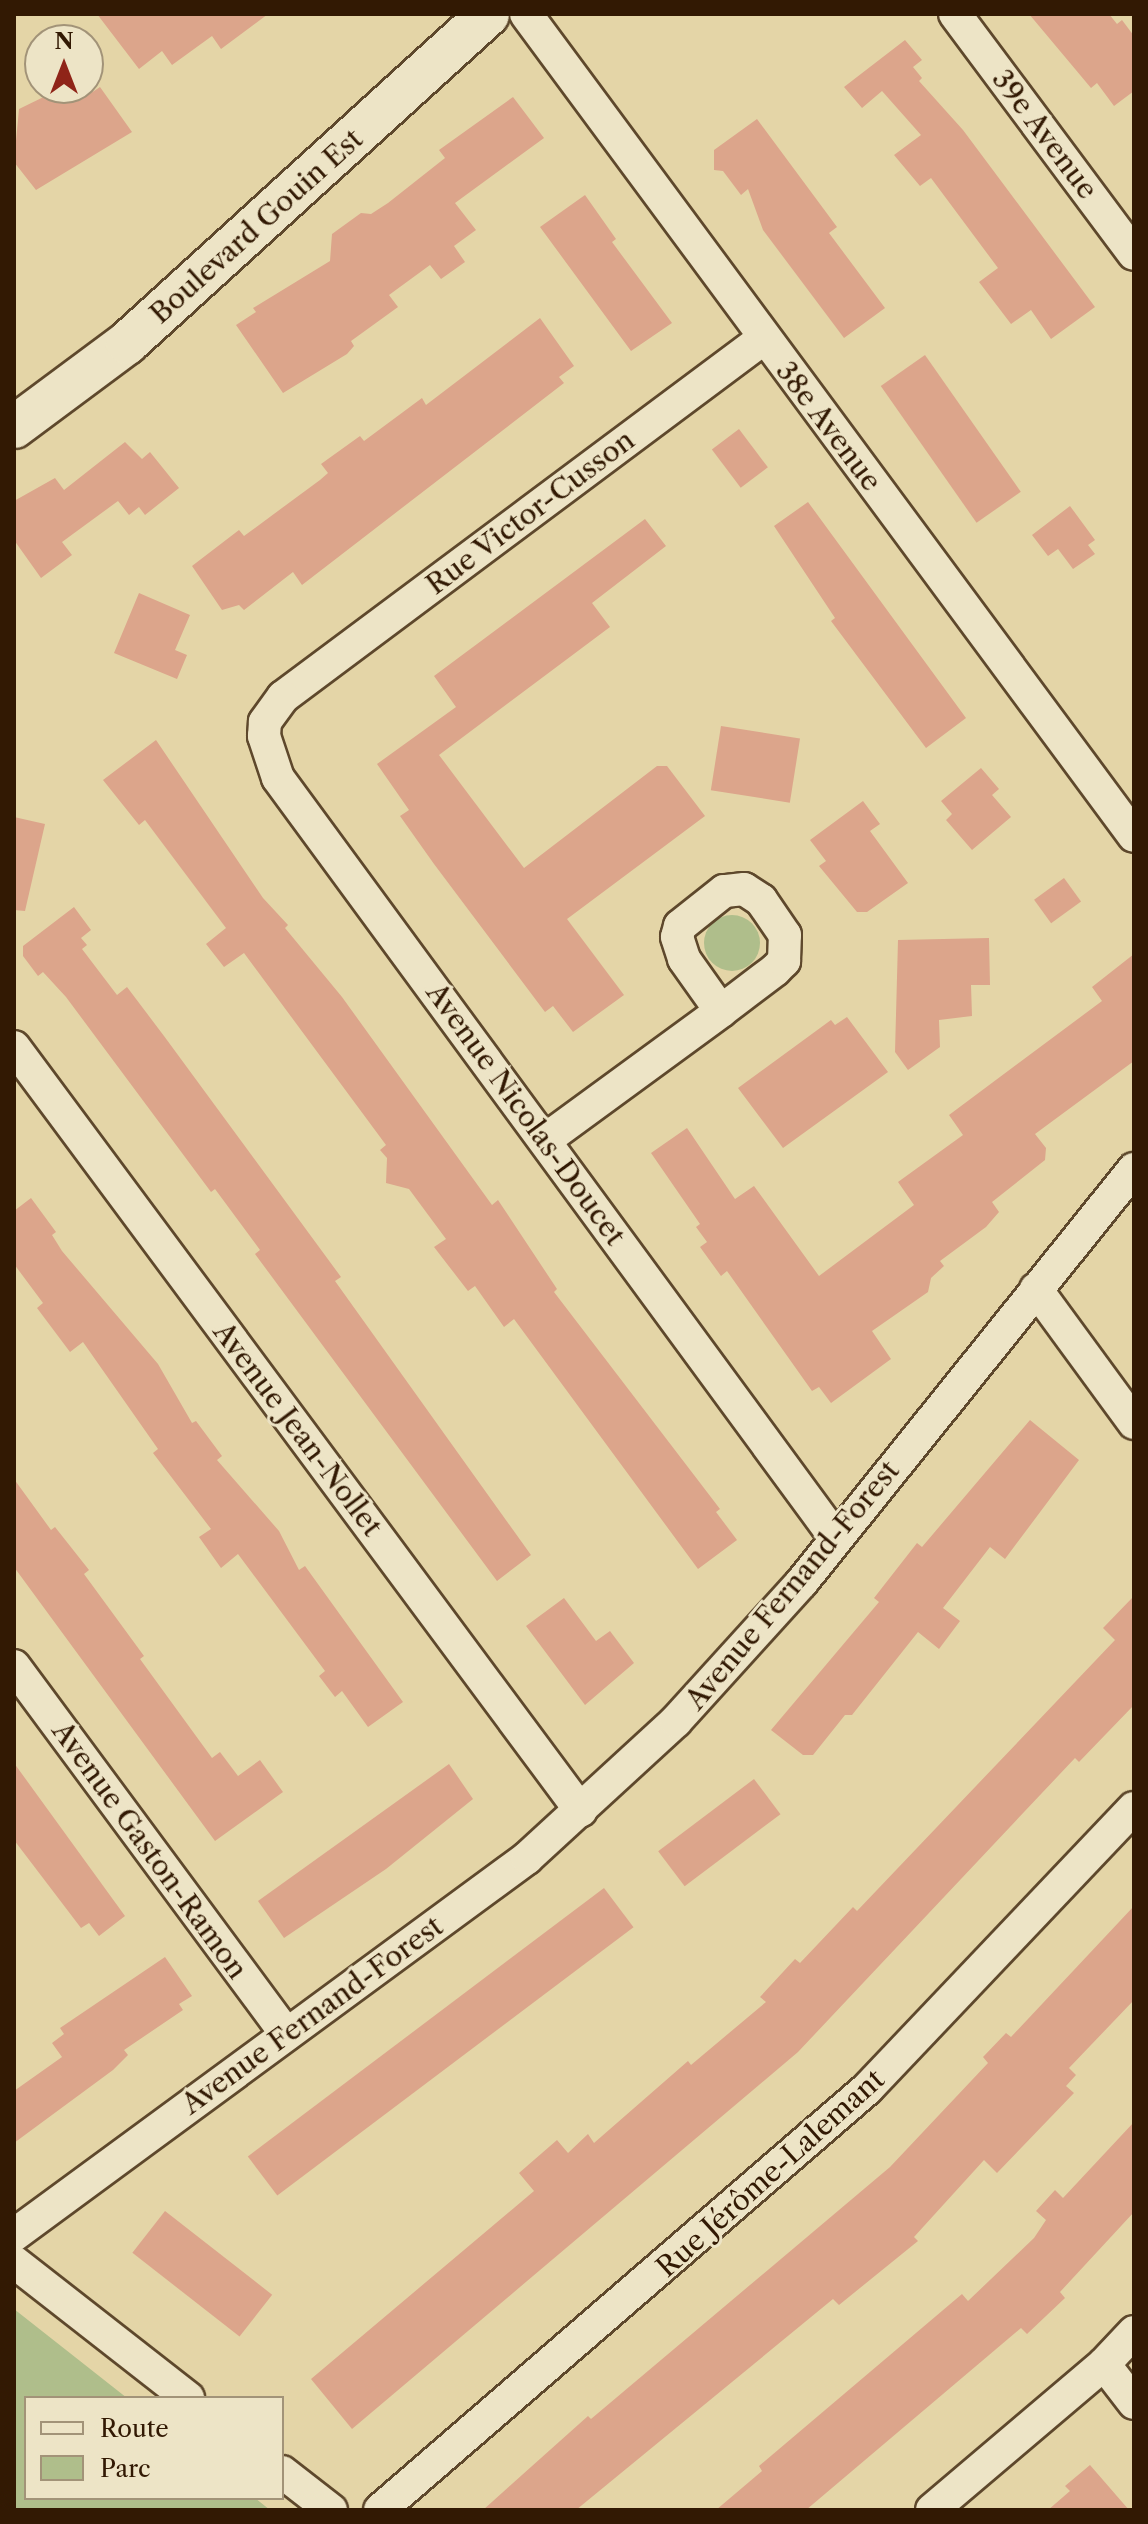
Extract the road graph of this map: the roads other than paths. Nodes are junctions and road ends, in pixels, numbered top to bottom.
1 (488, 14) edge
2 (526, 14) edge
3 (955, 14) edge
4 (1134, 254) edge
5 (764, 338) junction
6 (14, 427) edge
7 (297, 686) joint
8 (1134, 836) edge
9 (721, 1011) dead end
10 (14, 1047) edge
11 (545, 1140) junction
12 (1134, 1169) edge
13 (1036, 1289) junction
14 (1134, 1423) edge
15 (835, 1537) junction
16 (14, 1666) edge
17 (1134, 1808) edge
18 (581, 1811) junction
19 (286, 2034) junction
20 (14, 2235) edge
21 (14, 2262) edge
22 (1134, 2332) edge
23 (1104, 2364) junction
24 (185, 2396) edge
25 (1134, 2403) edge
26 (284, 2474) edge
27 (331, 2510) edge
28 (380, 2510) edge
29 (932, 2510) edge

1 - 6 street, Boulevard Gouin Est
2 - 5 street, 38e Avenue
3 - 4 street, 39e Avenue
5 - 7 street, Rue Victor-Cusson
5 - 8 street, 38e Avenue
7 - 11 street, Avenue Nicolas-Doucet
9 - 11 street
10 - 18 street, Avenue Jean-Nollet
11 - 15 street, Avenue Nicolas-Doucet
12 - 13 street, Avenue Fernand-Forest
13 - 14 street
13 - 15 street, Avenue Fernand-Forest
15 - 18 street, Avenue Fernand-Forest
16 - 19 street, Avenue Gaston-Ramon
17 - 28 street, Rue Jérôme-Lalemant
18 - 19 street, Avenue Fernand-Forest
19 - 20 street, Avenue Fernand-Forest
21 - 24 street
22 - 23 street
23 - 25 street
23 - 29 street
26 - 27 street

